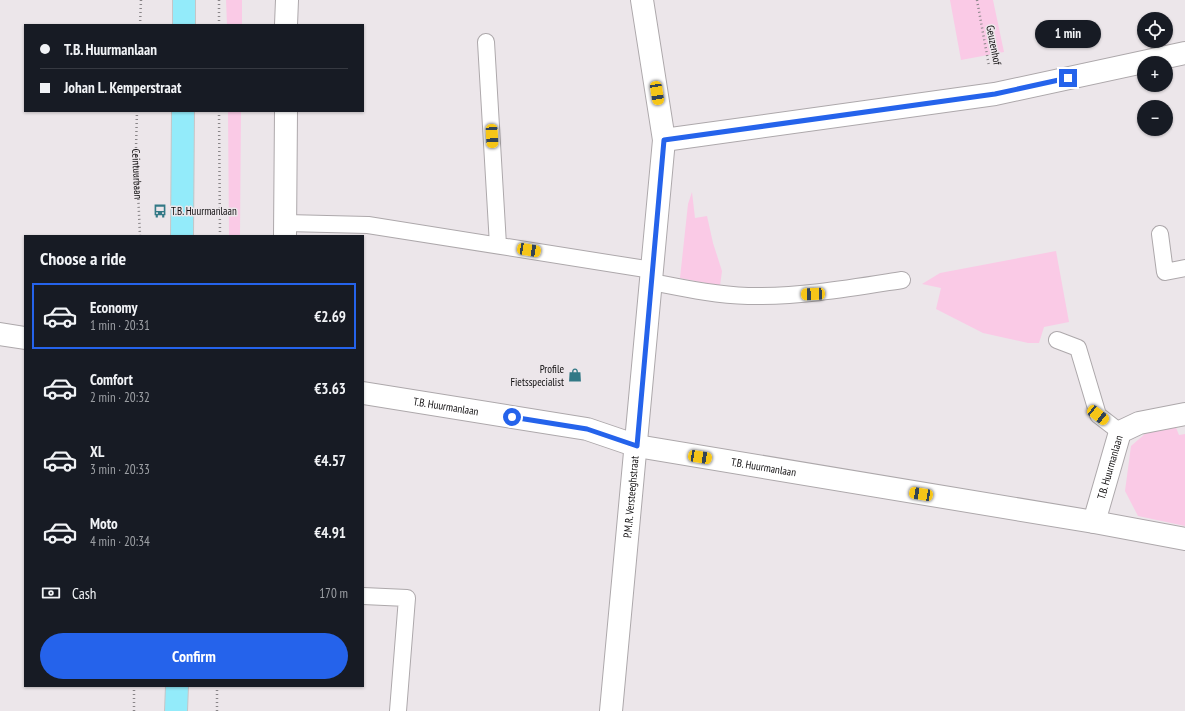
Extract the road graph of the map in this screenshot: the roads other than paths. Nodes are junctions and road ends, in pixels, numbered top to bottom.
1 (184, 0) edge
2 (286, 0) edge
3 (642, 0) edge
4 (184, 24) edge
5 (286, 24) edge
6 (486, 42) dead end
7 (1185, 52) edge
8 (183, 112) edge
9 (286, 112) edge
10 (664, 140) junction
11 (286, 230) edge
12 (1160, 234) dead end
13 (182, 235) edge
14 (498, 245) junction
15 (1185, 268) edge
16 (652, 276) junction
17 (902, 280) dead end
18 (0, 334) edge
19 (24, 338) edge
20 (1057, 340) dead end
21 (364, 393) edge
22 (1185, 414) edge
23 (1120, 432) junction
24 (637, 446) junction
25 (1094, 522) junction
26 (1185, 540) edge
27 (364, 596) edge
28 (177, 687) edge
29 (176, 711) edge
30 (398, 711) edge
31 (611, 711) edge

1 - 4 main road
2 - 5 street
3 - 10 street, P.M.R. Versteeghstraat
6 - 14 lane
7 - 10 street
8 - 13 main road
9 - 11 street
10 - 16 street, P.M.R. Versteeghstraat
11 - 14 lane
12 - 15 lane
14 - 16 lane
16 - 17 lane
16 - 24 street, P.M.R. Versteeghstraat
18 - 19 street
20 - 23 lane
21 - 24 street, T.B. Huurmanlaan
22 - 23 street, T.B. Huurmanlaan
23 - 25 street, T.B. Huurmanlaan
24 - 25 street, T.B. Huurmanlaan
24 - 31 street, P.M.R. Versteeghstraat
25 - 26 street, T.B. Huurmanlaan
27 - 30 lane
28 - 29 main road

